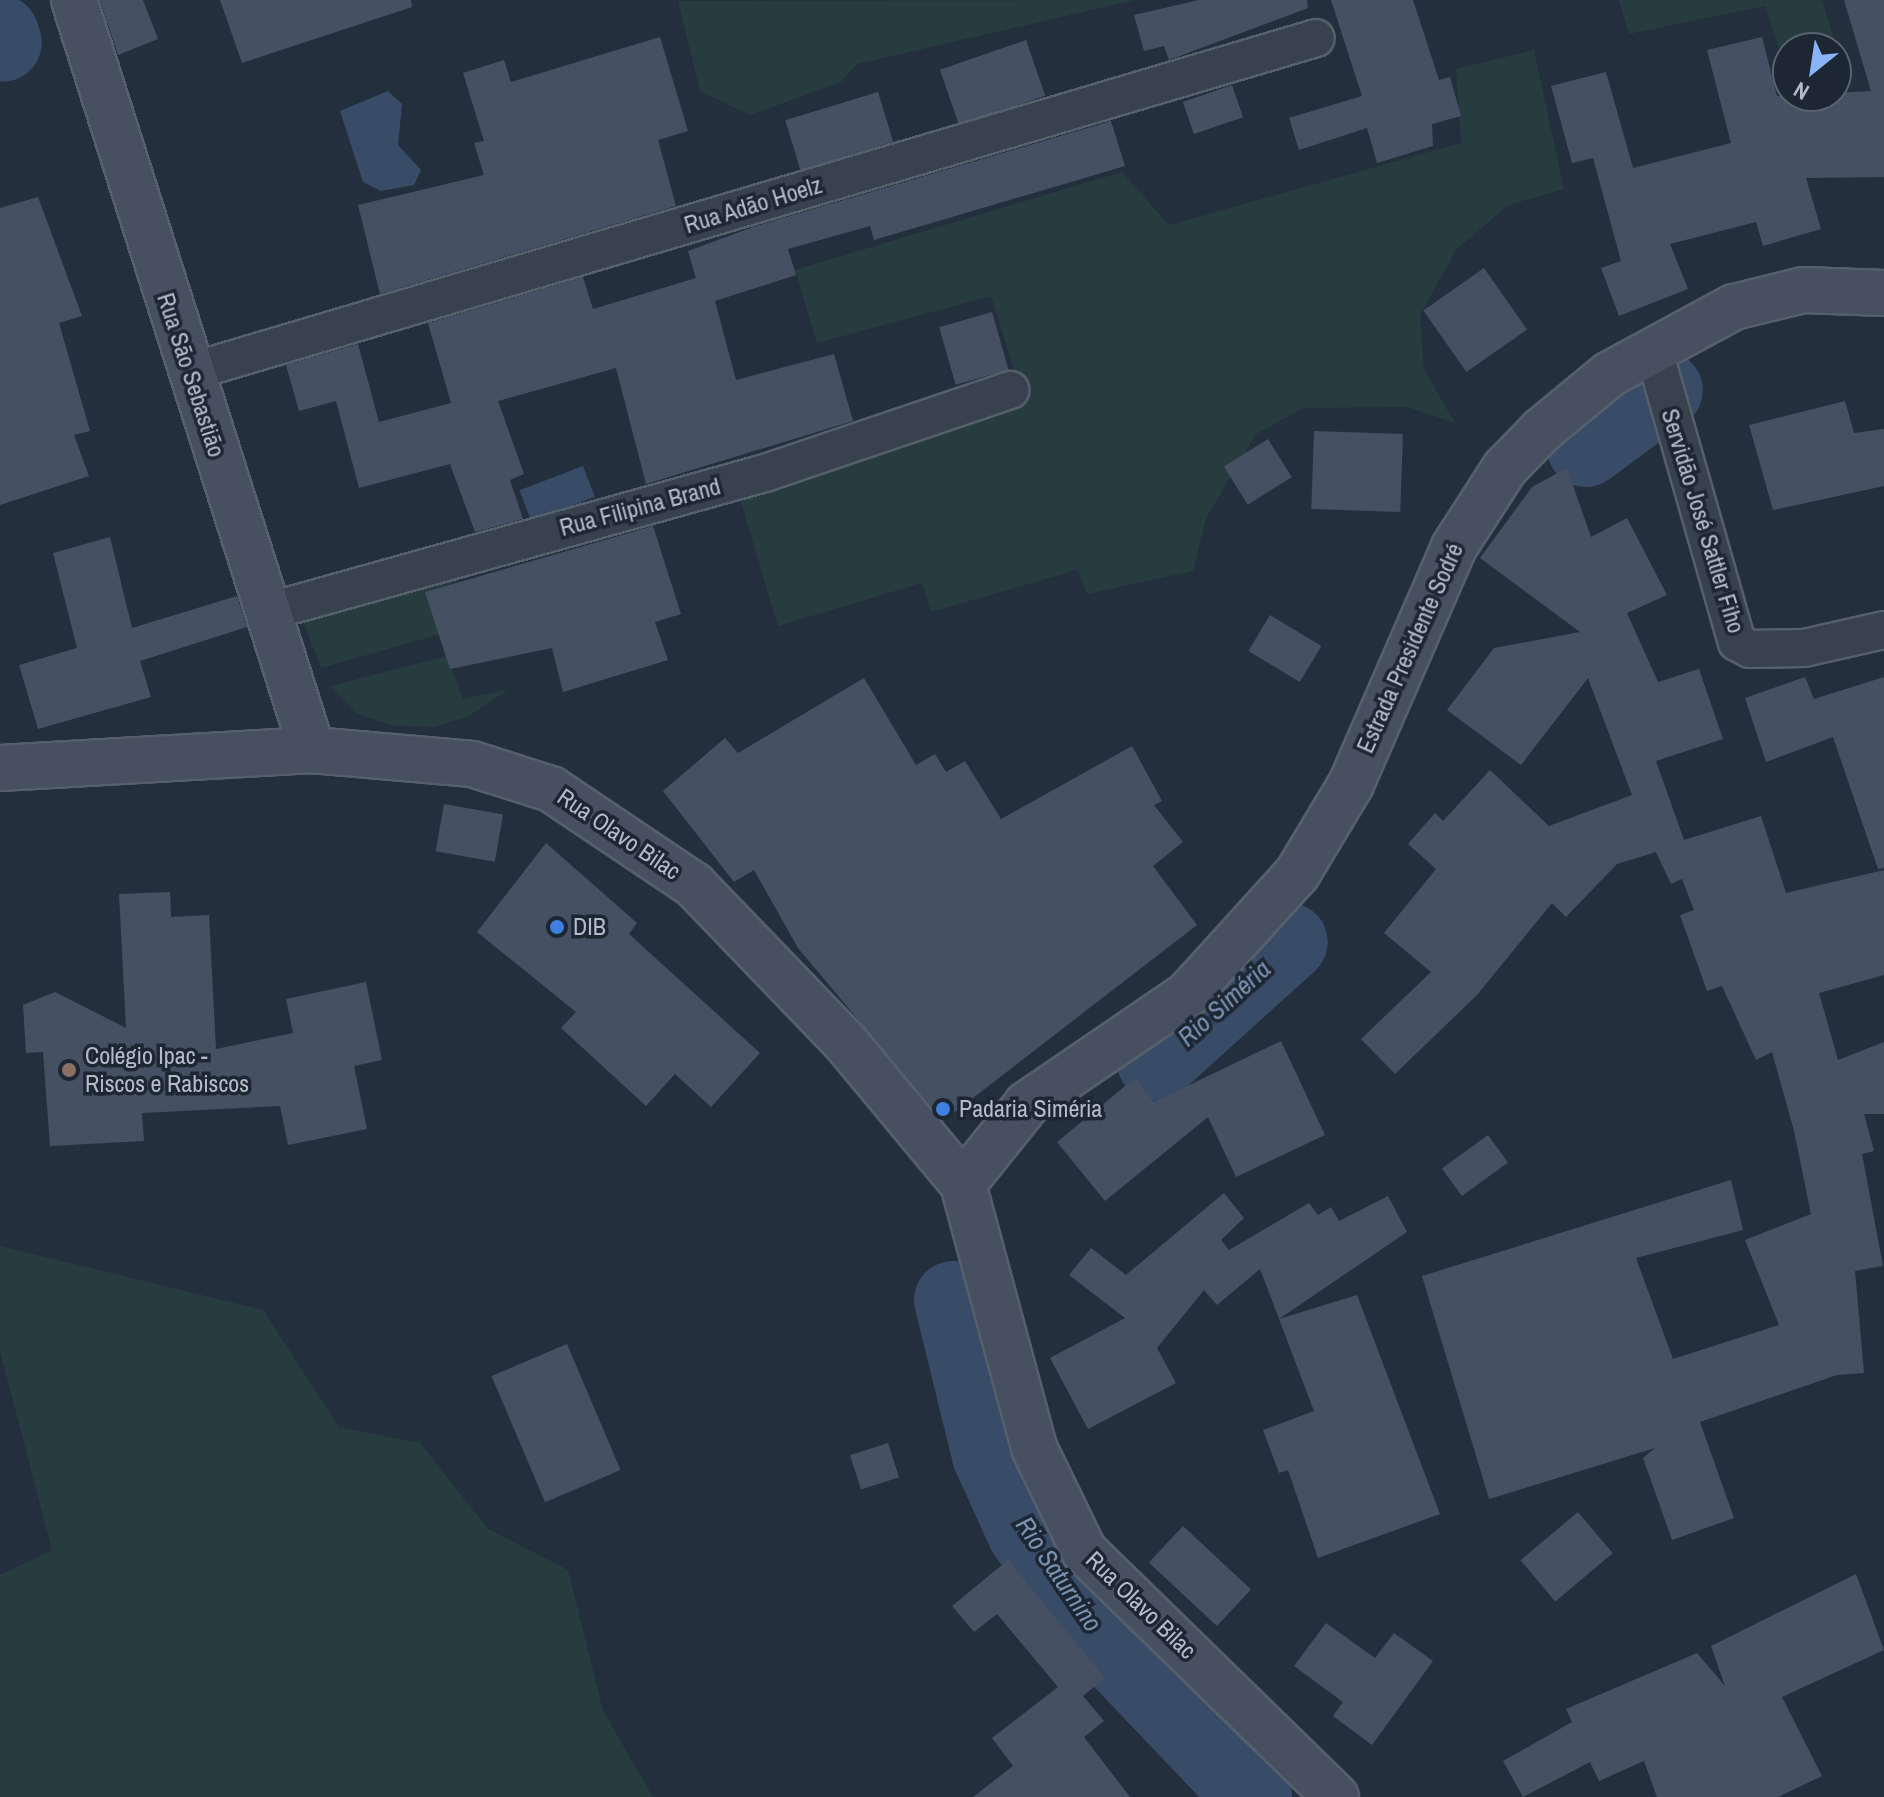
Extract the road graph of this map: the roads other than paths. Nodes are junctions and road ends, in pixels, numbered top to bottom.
1 (74, 0) edge
2 (1316, 38) dead end
3 (1884, 293) edge
4 (190, 372) junction
5 (1660, 377) junction
6 (1010, 390) dead end
7 (267, 612) junction
8 (1884, 630) edge
9 (312, 750) junction
10 (0, 768) edge
11 (963, 1184) junction
12 (1336, 1797) edge

1 - 4 street, Rua São Sebastião
2 - 4 street, Rua Adão Hoelz
3 - 5 street, Estrada Presidente Sodré
4 - 7 street, Rua São Sebastião
5 - 8 street, Servidão José Sattler Fiho
5 - 11 street, Estrada Presidente Sodré
6 - 7 street, Rua Filipina Brand
7 - 9 street, Rua São Sebastião
9 - 10 street, Rua Olavo Bilac
9 - 11 street, Rua Olavo Bilac
11 - 12 street, Rua Olavo Bilac

